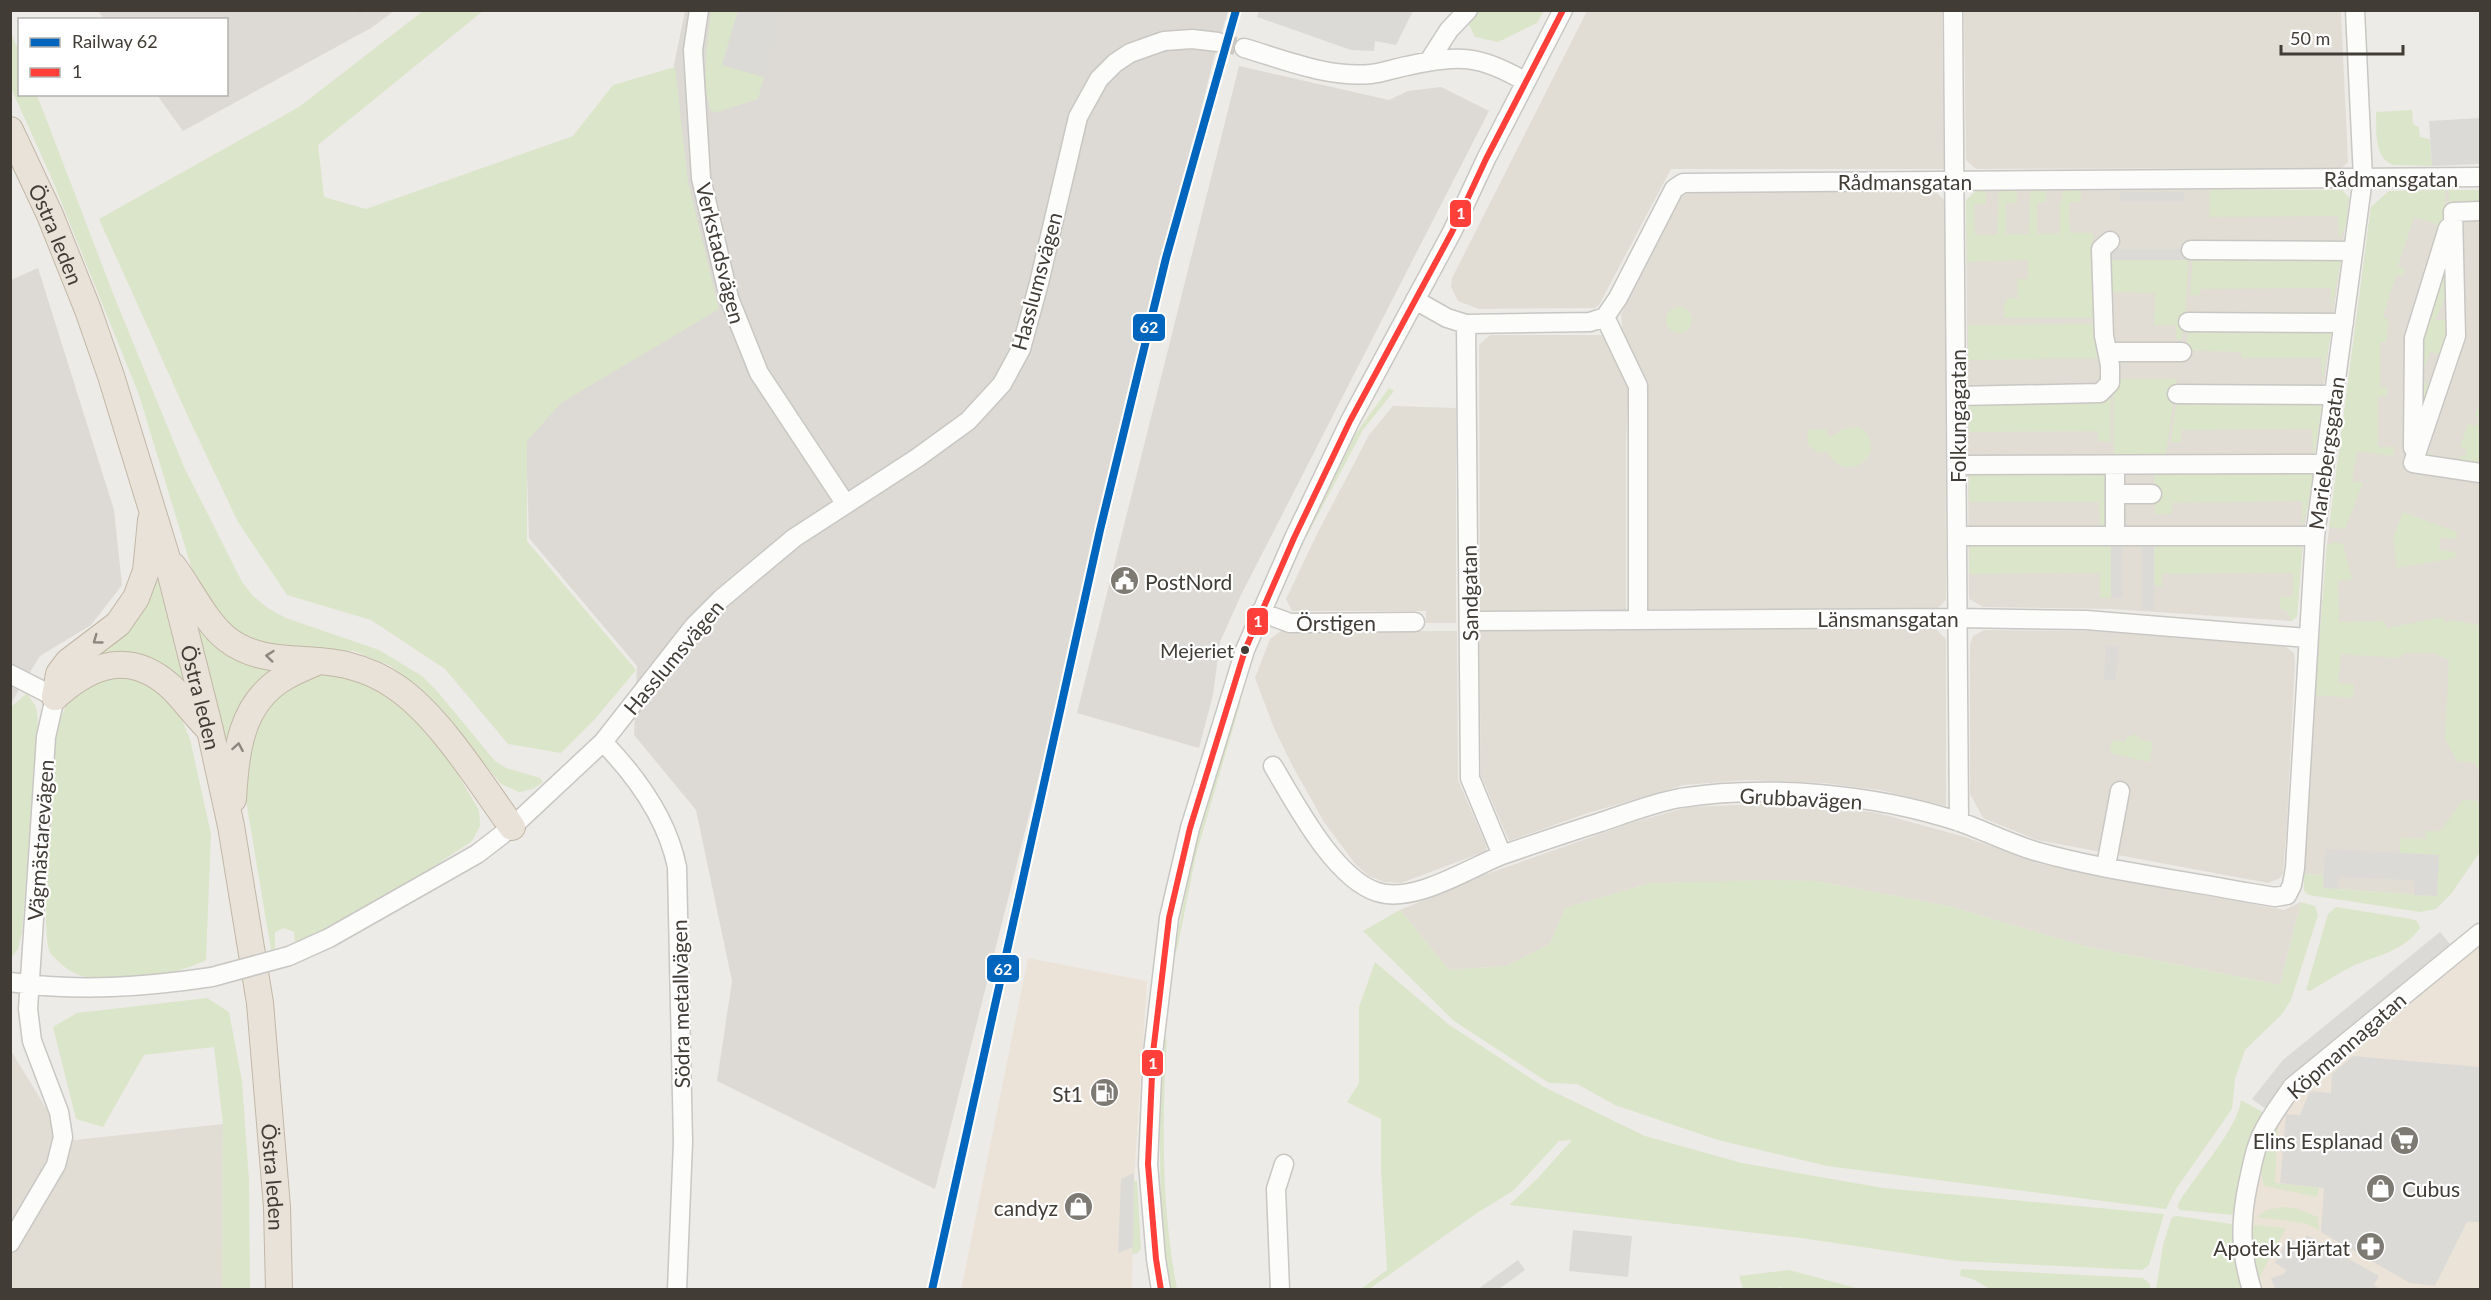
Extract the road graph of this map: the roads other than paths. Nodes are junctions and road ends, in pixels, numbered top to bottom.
1 (699, 10) edge
2 (1468, 10) edge
3 (1563, 10) edge
4 (1953, 10) edge
5 (2355, 10) edge
6 (1218, 42) tunnel mouth
7 (1244, 48) tunnel mouth
8 (1429, 61) junction
9 (1526, 82) junction
10 (10, 130) edge
11 (2481, 177) edge
12 (2363, 178) junction
13 (1955, 180) junction
14 (2481, 211) edge
15 (2453, 212) junction
16 (2110, 241) dead end
17 (2191, 250) dead end
18 (2353, 251) junction
19 (1415, 300) junction
20 (1605, 317) junction
21 (2187, 322) dead end
22 (2344, 323) junction
23 (1466, 324) junction
24 (2108, 352) junction
25 (2182, 352) dead end
26 (2177, 394) dead end
27 (2334, 395) junction
28 (1956, 396) junction
29 (2413, 463) junction
30 (2324, 464) junction
31 (1957, 465) junction
32 (2115, 465) junction
33 (2481, 473) edge
34 (2115, 494) junction
35 (2152, 494) dead end
36 (845, 503) junction
37 (152, 507) junction
38 (1957, 536) junction
39 (2115, 536) junction
40 (2315, 536) junction
41 (166, 555) junction
42 (1260, 612) junction
43 (1957, 618) junction
44 (1638, 620) junction
45 (1469, 621) junction
46 (1415, 622) dead end
47 (2307, 638) junction
48 (319, 661) junction
49 (10, 674) edge
50 (55, 697) junction
51 (210, 730) junction
52 (603, 742) junction
53 (1273, 766) dead end
54 (2120, 791) dead end
55 (1959, 822) junction
56 (231, 826) junction
57 (512, 827) junction
58 (1502, 855) junction
59 (2106, 866) junction
60 (2287, 895) joint
61 (2481, 933) edge
62 (10, 982) edge
63 (30, 985) junction
64 (1284, 1164) dead end
65 (10, 1244) edge
66 (279, 1290) edge
67 (677, 1290) edge
68 (1161, 1290) edge
69 (1280, 1290) edge
70 (2252, 1290) edge

1 - 36 street, Verkstadsvägen
2 - 8 street
3 - 9 street
4 - 13 street, Folkungagatan
5 - 12 street, Mariebergsgatan
6 - 36 street, Hasslumsvägen
7 - 8 street
8 - 9 street
9 - 19 street
10 - 37 highway, Östra leden
11 - 12 street, Rådmansgatan
12 - 13 street, Rådmansgatan
12 - 18 street, Mariebergsgatan
13 - 20 street, Rådmansgatan
13 - 28 street, Folkungagatan
14 - 15 street
15 - 29 street
15 - 29 street
16 - 24 street
17 - 18 street
18 - 22 street, Mariebergsgatan
19 - 23 street
19 - 42 street
20 - 23 street
20 - 44 street
21 - 22 street
22 - 27 street, Mariebergsgatan
23 - 45 street, Sandgatan
24 - 25 street
24 - 28 street
26 - 27 street
27 - 30 street, Mariebergsgatan
28 - 31 street, Folkungagatan
29 - 33 street
30 - 32 street
30 - 40 street, Mariebergsgatan
31 - 32 street
31 - 38 street, Folkungagatan
32 - 34 street
34 - 35 street
34 - 39 street
36 - 52 street, Hasslumsvägen
37 - 41 highway, Östra leden
37 -> 50 highway
38 - 39 street
38 - 43 street, Folkungagatan
39 - 40 street
40 - 47 street, Mariebergsgatan
48 -> 41 highway
41 - 51 highway, Östra leden
42 - 46 street, Örstigen
42 - 68 street
43 - 44 street, Länsmansgatan
43 - 47 street, Länsmansgatan
43 - 55 street, Folkungagatan
44 - 45 street, Länsmansgatan
45 - 58 street, Sandgatan
47 - 60 street, Mariebergsgatan
56 -> 48 highway
48 - 57 highway
49 - 50 street
50 - 51 highway
50 - 63 street, Vägmästarevägen
51 - 56 highway, Östra leden
52 - 57 street, Hasslumsvägen
52 - 67 street, Södra metallvägen
53 - 58 street, Grubbavägen
54 - 59 street
55 - 58 street, Grubbavägen
55 - 59 street, Grubbavägen
56 - 66 highway, Östra leden
57 - 63 street, Hasslumsvägen, bridge
59 - 60 street, Grubbavägen
61 - 70 street, Köpmannagatan
62 - 63 street, Hasslumsvägen
63 - 65 street, Vägmästarevägen
64 - 69 street

